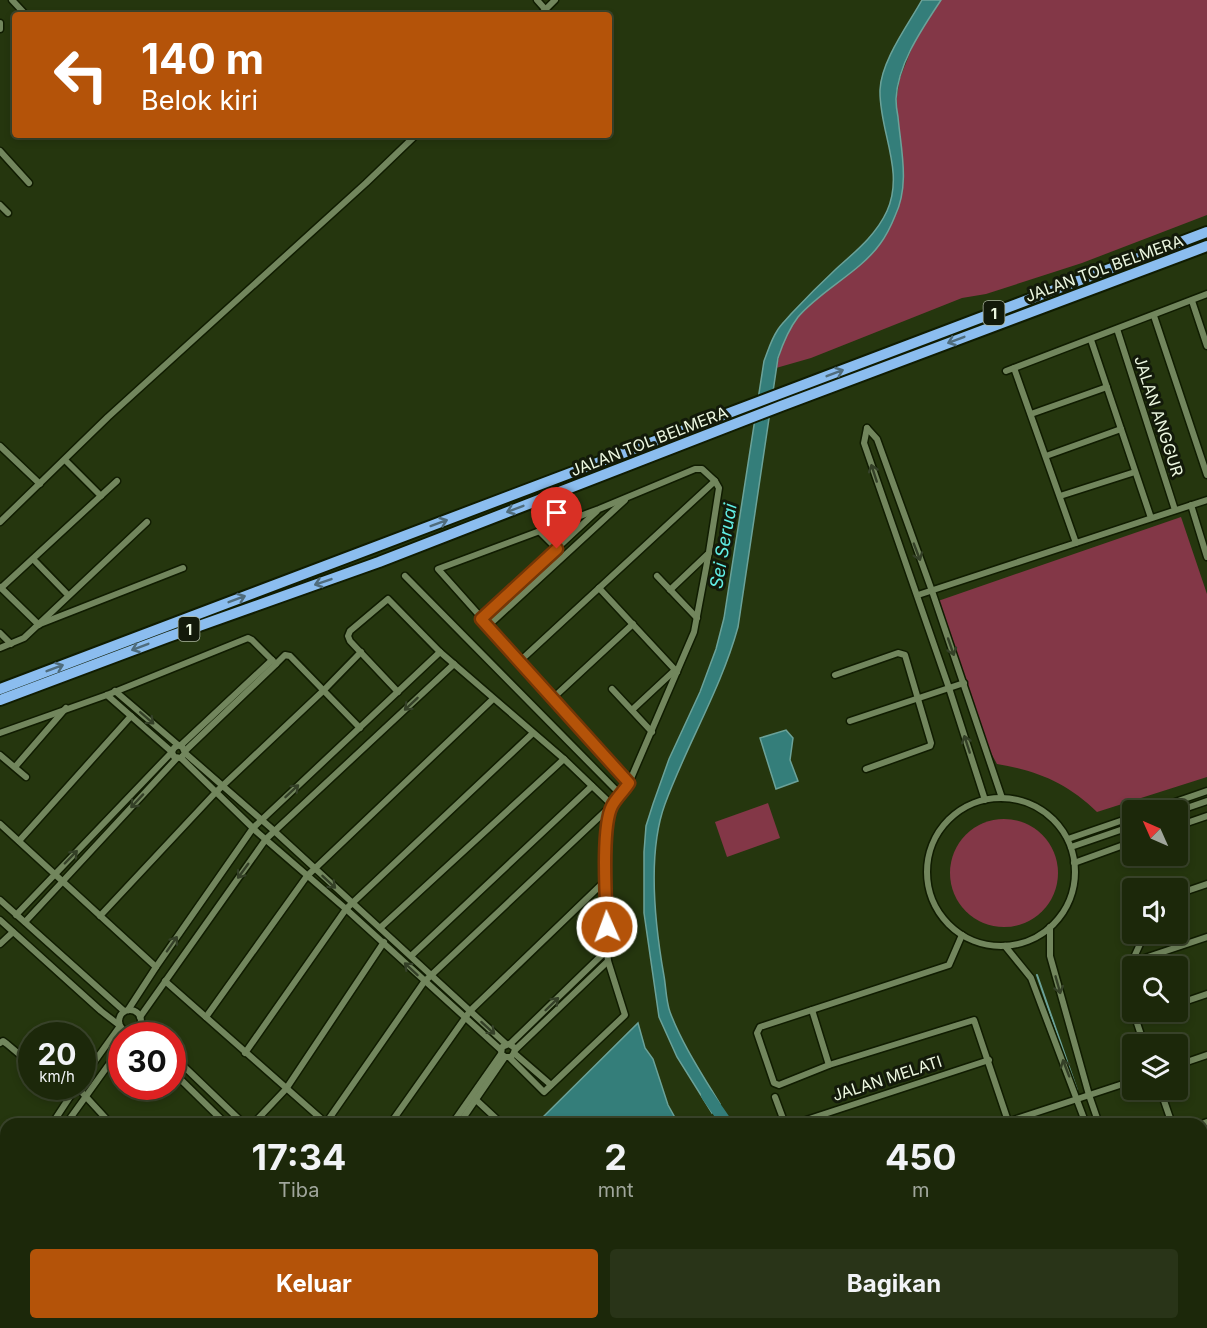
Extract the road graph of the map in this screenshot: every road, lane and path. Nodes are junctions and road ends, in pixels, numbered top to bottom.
1 (12, 0) edge
2 (537, 0) edge
3 (555, 0) edge
4 (546, 9) junction
5 (23, 12) edge
6 (543, 12) edge
7 (0, 23) edge
8 (0, 28) edge
9 (413, 138) edge
10 (0, 151) edge
11 (29, 183) dead end
12 (0, 205) edge
13 (8, 213) dead end
14 (1207, 232) edge
15 (1207, 246) edge
16 (1207, 294) edge
17 (1192, 301) junction
18 (1154, 316) junction
19 (1117, 330) junction
20 (1091, 340) junction
21 (1207, 346) edge
22 (1014, 368) junction
23 (1006, 371) dead end
24 (1107, 387) junction
25 (1031, 414) junction
26 (1121, 429) junction
27 (0, 446) edge
28 (1046, 456) junction
29 (65, 460) junction
30 (1135, 472) junction
31 (1207, 475) edge
32 (117, 481) dead end
33 (715, 481) junction
34 (40, 484) junction
35 (101, 496) junction
36 (630, 496) junction
37 (1060, 496) junction
38 (1207, 500) edge
39 (1191, 505) junction
40 (599, 509) junction
41 (1175, 510) junction
42 (902, 512) junction
43 (889, 518) junction
44 (1150, 518) junction
45 (0, 522) edge
46 (147, 522) dead end
47 (539, 531) junction
48 (1076, 543) junction
49 (557, 549) junction
50 (709, 552) junction
51 (1207, 557) edge
52 (33, 559) junction
53 (183, 568) dead end
54 (405, 576) dead end
55 (657, 576) dead end
56 (1, 588) edge
57 (599, 588) junction
58 (670, 590) junction
59 (932, 591) junction
60 (68, 595) junction
61 (918, 595) junction
62 (697, 618) junction
63 (481, 619) junction
64 (633, 624) junction
65 (39, 625) junction
66 (488, 626) junction
67 (0, 633) edge
68 (11, 644) junction
69 (0, 648) edge
70 (361, 652) junction
71 (440, 652) junction
72 (520, 661) junction
73 (274, 662) junction
74 (454, 664) junction
75 (676, 671) junction
76 (835, 675) dead end
77 (964, 683) junction
78 (612, 688) dead end
79 (949, 688) junction
80 (0, 689) edge
81 (324, 690) junction
82 (115, 691) junction
83 (398, 692) junction
84 (107, 695) junction
85 (554, 698) junction
86 (493, 699) junction
87 (919, 699) junction
88 (0, 700) edge
89 (66, 708) junction
90 (632, 710) junction
91 (131, 716) junction
92 (850, 721) dead end
93 (360, 728) junction
94 (0, 732) edge
95 (652, 732) junction
96 (533, 733) junction
97 (172, 752) junction
98 (181, 752) junction
99 (0, 754) edge
100 (564, 759) junction
101 (15, 767) junction
102 (866, 769) dead end
103 (26, 777) dead end
104 (629, 783) junction
105 (222, 786) junction
106 (592, 786) junction
107 (1207, 791) edge
108 (216, 792) junction
109 (621, 795) junction
110 (1002, 798) junction
111 (985, 800) junction
112 (1181, 800) edge
113 (1207, 801) edge
114 (612, 805) junction
115 (1188, 808) edge
116 (1207, 816) edge
117 (1122, 820) edge
118 (263, 821) junction
119 (1188, 823) edge
120 (0, 824) edge
121 (1097, 829) junction
122 (1122, 829) edge
123 (255, 830) junction
124 (273, 830) junction
125 (1100, 837) junction
126 (265, 838) junction
127 (1068, 839) junction
128 (19, 841) junction
129 (1122, 846) edge
130 (1071, 847) junction
131 (1104, 852) junction
132 (1074, 863) junction
133 (315, 868) junction
134 (54, 874) junction
135 (307, 876) junction
136 (62, 881) junction
137 (605, 881) junction
138 (1207, 884) edge
139 (1188, 891) edge
140 (0, 900) edge
141 (352, 903) junction
142 (346, 909) junction
143 (16, 915) junction
144 (100, 916) junction
145 (0, 920) edge
146 (25, 922) junction
147 (1050, 927) junction
148 (380, 928) junction
149 (13, 932) junction
150 (962, 935) junction
151 (388, 936) junction
152 (1207, 937) edge
153 (0, 944) edge
154 (383, 944) junction
155 (1005, 946) junction
156 (608, 950) junction
157 (411, 956) junction
158 (1151, 956) edge
159 (608, 962) junction
160 (156, 967) junction
161 (431, 975) junction
162 (165, 981) junction
163 (424, 982) junction
164 (1207, 994) edge
165 (1188, 1001) edge
166 (813, 1010) junction
167 (126, 1011) junction
168 (467, 1014) junction
169 (207, 1017) junction
170 (140, 1021) joint
171 (117, 1022) edge
172 (120, 1022) edge
173 (108, 1042) edge
174 (0, 1043) edge
175 (508, 1051) junction
176 (18, 1053) edge
177 (245, 1053) junction
178 (1207, 1055) edge
179 (96, 1059) edge
180 (989, 1060) junction
181 (108, 1061) edge
182 (1188, 1062) edge
183 (829, 1065) junction
184 (186, 1068) edge
185 (96, 1074) edge
186 (1122, 1084) edge
187 (186, 1085) edge
188 (286, 1089) junction
189 (1089, 1095) junction
190 (775, 1097) dead end
191 (474, 1098) junction
192 (1078, 1098) junction
193 (68, 1100) edge
194 (77, 1100) edge
195 (90, 1100) edge
196 (1164, 1100) edge
197 (56, 1118) edge
198 (69, 1118) edge
199 (106, 1118) edge
200 (220, 1118) edge
201 (238, 1118) edge
202 (259, 1118) edge
203 (320, 1118) edge
204 (329, 1118) edge
205 (394, 1118) edge
206 (457, 1118) edge
207 (462, 1118) edge
208 (496, 1118) edge
209 (783, 1118) edge
210 (812, 1118) edge
211 (1005, 1118) edge
212 (1021, 1118) edge
213 (1084, 1118) edge
214 (1097, 1118) edge
215 (1170, 1118) edge

1 - 5 street
2 - 4 street
3 - 4 street
4 - 6 street
7 - 8 street
9 - 29 street
10 - 11 street
12 - 13 street
80 -> 14 highway, JALAN TOL BELMERA / 1
15 -> 88 highway, JALAN TOL BELMERA / 1
16 - 17 street
17 - 18 street
17 - 21 street
18 - 19 street
18 - 31 street
19 - 20 street
19 - 41 street, JALAN ANGGUR
20 - 22 street
20 - 24 street
22 - 23 street
22 - 25 street
24 - 25 street
24 - 26 street
25 - 28 street
26 - 28 street
26 - 30 street
27 - 34 street
28 - 37 street
29 - 34 street
29 - 35 street
30 - 37 street
30 - 44 street
32 - 35 street
33 - 36 street
33 - 50 street
33 - 57 street
34 - 45 street
35 - 52 street
36 - 40 street
36 - 66 street
37 - 48 street
38 - 39 street
39 - 41 street
39 - 51 street
40 - 47 street
40 - 49 street
41 - 44 street
42 - 43 street
43 -> 42 street
42 -> 59 street
43 - 61 street
44 - 48 street
46 - 60 street
47 - 49 street
47 - 63 street
48 - 59 street
49 - 63 street
50 - 58 street
50 - 62 street
52 - 56 street
52 - 60 street
53 - 65 street
54 - 109 street
55 - 58 street
56 - 65 street
57 - 64 street
57 - 72 street
58 - 62 street
59 - 61 street
59 -> 77 street
60 - 65 street
61 - 79 street
62 - 75 street
63 - 66 street
64 - 75 street
64 - 85 street
65 - 68 street
66 - 72 street
67 - 68 street
68 - 69 street
70 - 71 street
70 - 81 street
70 - 83 street
71 - 74 street
71 - 83 street
72 - 85 street
73 - 81 street
73 - 82 street
73 - 98 street
74 - 86 street
74 -> 124 street
75 - 90 street
75 - 95 street
76 - 87 street
77 - 79 street
77 - 110 street
78 - 90 street
79 - 87 street
111 -> 79 street
81 - 93 street
81 - 105 street
82 - 84 street
82 -> 98 street
83 - 93 street
84 - 89 street
84 - 91 street
85 - 104 street
86 - 96 street
86 - 133 street
87 - 92 street
87 - 102 street
89 - 94 street
89 - 101 street
90 - 95 street
91 - 97 street
91 - 128 street
118 -> 93 street
95 - 104 street
96 - 100 street
96 - 141 street
97 - 98 street
134 -> 97 street
98 - 105 street
98 - 108 street
98 -> 136 street
99 - 101 street
100 - 106 street
100 - 148 street
101 - 103 street
104 - 109 street
105 - 108 street
105 - 118 street
106 - 114 street
106 - 157 street
107 - 112 street
108 - 123 street
108 - 144 street
109 - 114 street
110 - 111 street
110 - 127 street
111 - 150 street
113 - 115 street
114 - 137 street
114 - 161 street
116 - 119 street
117 - 121 street
118 - 123 street
118 - 124 street
120 - 128 street
121 - 125 street
121 - 127 street
122 - 125 street
123 - 126 street
160 -> 123 street
124 - 126 street
124 - 133 street
125 - 130 street
125 - 131 street
126 - 135 street
126 -> 162 street
127 - 130 street
128 - 134 street
129 - 131 street
130 - 132 street
131 - 132 street
132 - 147 street
133 - 135 street
133 -> 141 street
134 - 136 street
134 - 143 street
135 - 142 street
135 - 169 street
136 - 144 street
136 - 146 street
137 - 156 street
137 - 168 street
138 - 139 street
140 - 143 street
141 - 142 street
141 - 148 street
142 - 154 street
142 - 177 street
143 - 146 street
144 - 160 street
145 - 149 street
146 - 167 street
147 - 155 street
147 -> 189 street
148 - 151 street
149 - 153 street
149 - 171 street
150 - 155 street
150 - 166 street
151 - 154 street
151 - 157 street
152 - 158 street
163 -> 154 street
154 - 188 street
192 -> 155 street
156 - 159 street
175 -> 156 street
157 - 161 street
159 - 175 street
159 - 175 street
160 - 167 street
161 - 163 street
161 - 168 street
162 - 169 street
162 - 170 street
163 - 168 street
163 - 204 street
164 - 165 street
166 - 183 street
166 - 183 street
167 - 170 street
167 - 172 street
168 - 175 street
168 - 205 street
169 - 177 street
173 - 179 street
174 - 176 street
175 - 191 street
177 - 188 street
178 - 182 street
180 - 183 street
180 - 210 street, JALAN MELATI
180 - 211 street
181 - 185 street
184 - 201 street
186 - 189 street
187 - 200 street
188 - 202 street
188 - 203 street
189 - 192 street
189 - 214 street
190 - 209 street
191 - 206 street
191 - 207 street
191 - 208 street
192 - 212 street
192 - 213 street
193 - 197 street
194 - 198 street
195 - 199 street
196 - 215 street

